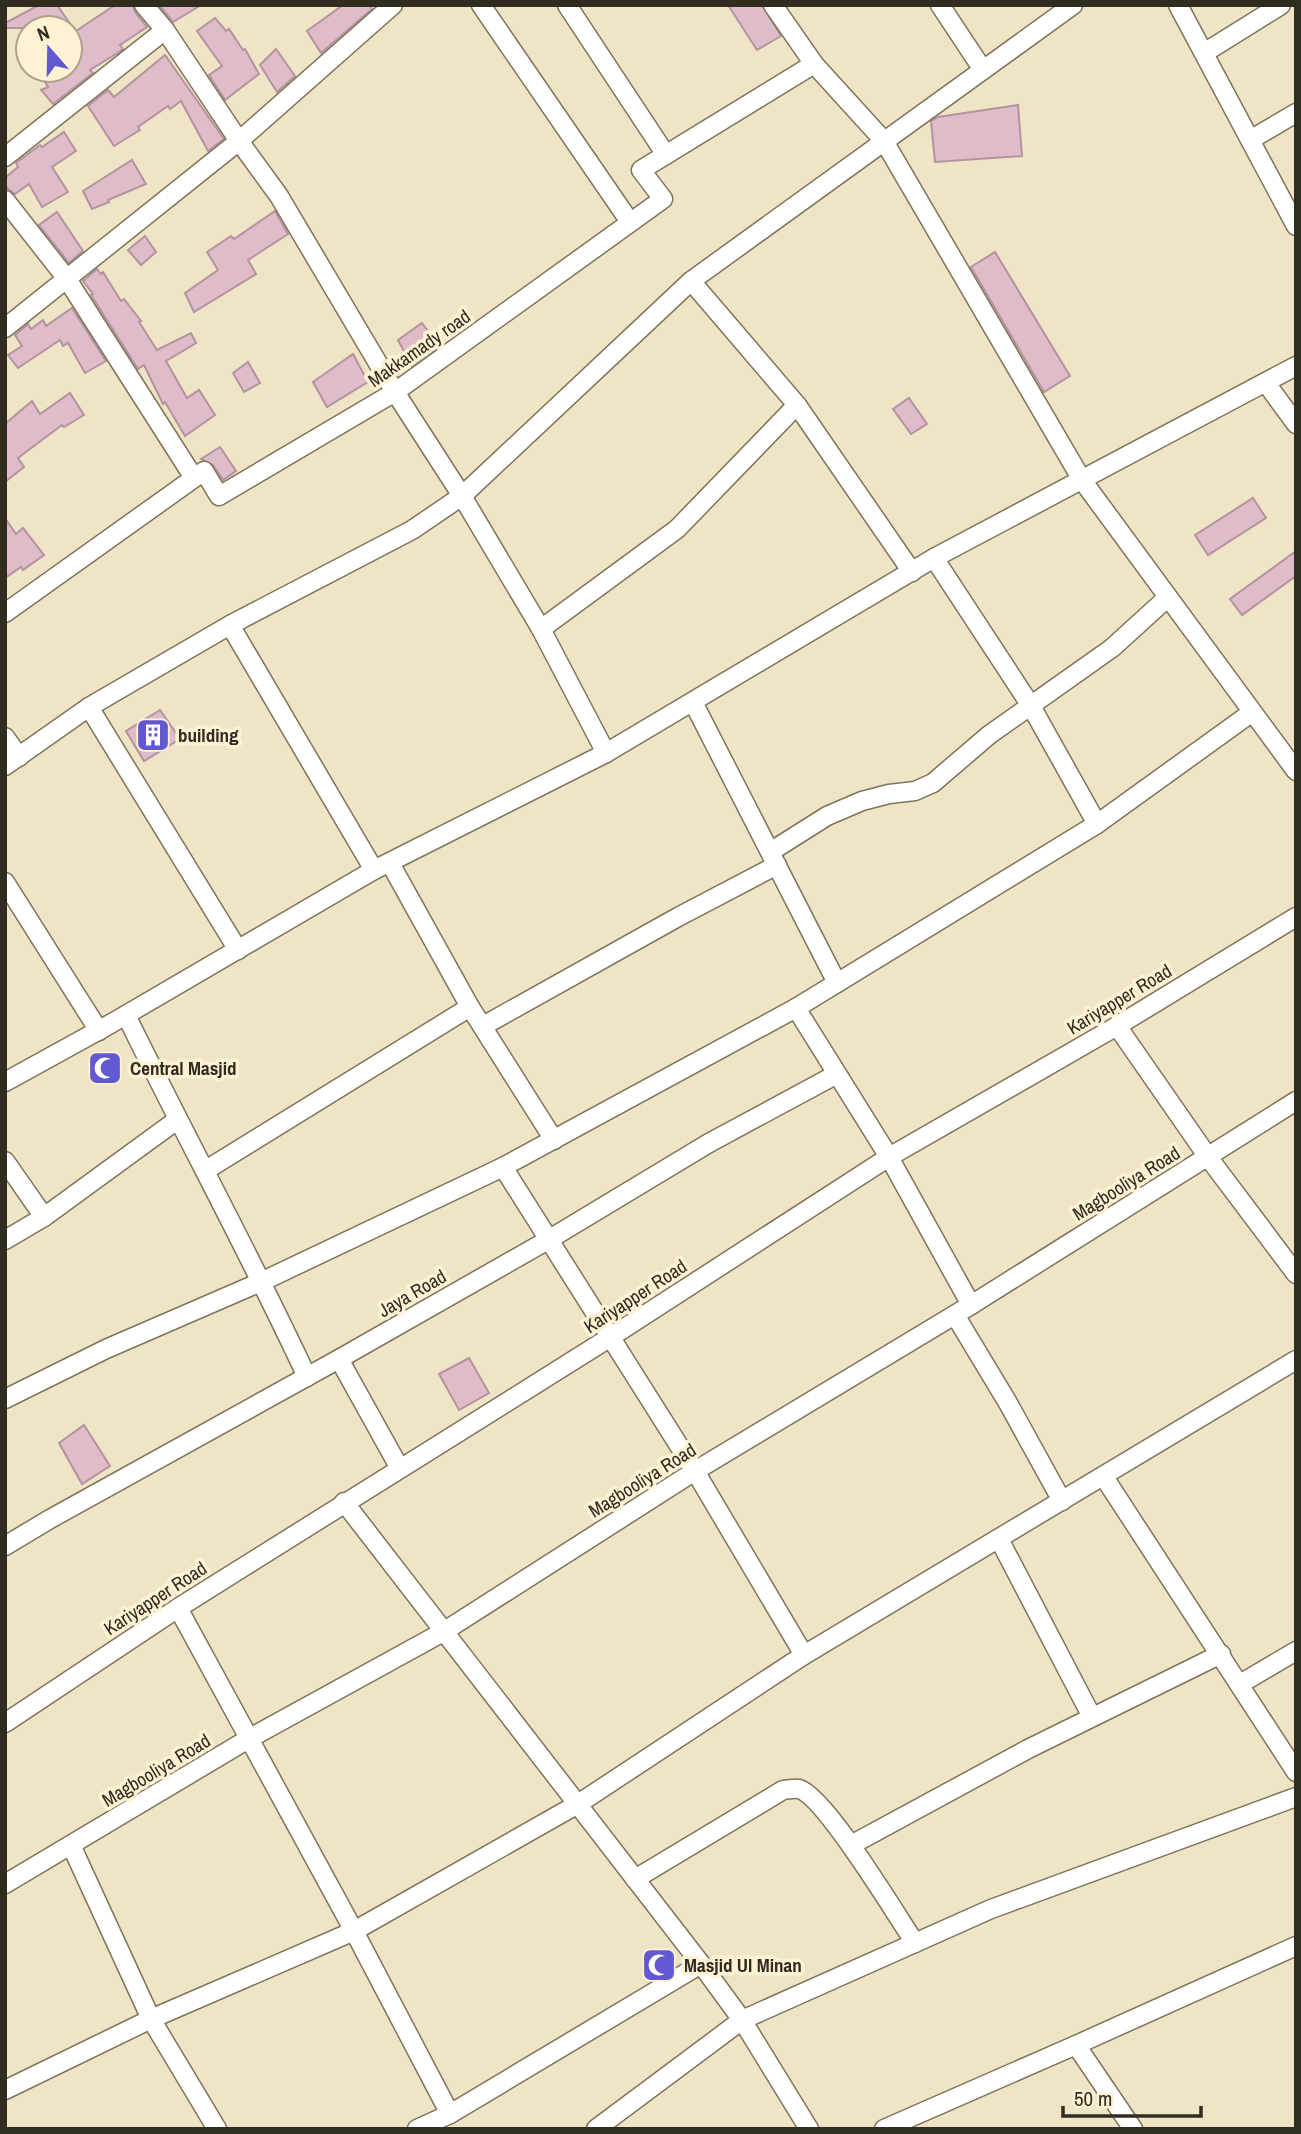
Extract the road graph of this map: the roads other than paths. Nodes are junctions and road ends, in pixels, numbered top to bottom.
1 (144, 5) edge
2 (393, 5) edge
3 (481, 5) edge
4 (566, 5) edge
5 (774, 5) edge
6 (940, 5) edge
7 (1073, 5) edge
8 (1178, 5) edge
9 (1281, 5) edge
10 (166, 30) junction
11 (1204, 53) junction
12 (814, 64) junction
13 (983, 70) junction
14 (1296, 113) edge
15 (1250, 140) junction
16 (239, 141) junction
17 (884, 141) junction
18 (666, 155) junction
19 (5, 157) edge
20 (5, 200) edge
21 (630, 222) junction
22 (1296, 226) edge
23 (67, 279) junction
24 (691, 281) junction
25 (5, 328) edge
26 (1296, 366) edge
27 (1266, 383) junction
28 (395, 392) junction
29 (797, 405) junction
30 (1296, 424) edge
31 (194, 478) junction
32 (1082, 480) junction
33 (462, 496) junction
34 (934, 558) junction
35 (912, 572) junction
36 (1167, 598) junction
37 (5, 614) edge
38 (230, 625) junction
39 (541, 629) junction
40 (693, 702) junction
41 (1031, 706) junction
42 (89, 707) junction
43 (1251, 713) junction
44 (5, 737) edge
45 (606, 753) junction
46 (12, 762) edge
47 (1296, 771) edge
48 (1097, 824) junction
49 (773, 858) junction
50 (382, 866) junction
51 (5, 882) edge
52 (1296, 917) edge
53 (238, 950) junction
54 (837, 983) junction
55 (470, 1007) junction
56 (796, 1008) junction
57 (126, 1015) junction
58 (1117, 1026) junction
59 (483, 1027) junction
60 (99, 1031) junction
61 (837, 1074) junction
62 (5, 1082) edge
63 (1296, 1101) edge
64 (177, 1120) junction
65 (554, 1140) junction
66 (889, 1157) junction
67 (1208, 1157) junction
68 (5, 1161) edge
69 (503, 1167) junction
70 (206, 1170) junction
71 (44, 1217) junction
72 (5, 1240) edge
73 (548, 1240) junction
74 (1296, 1274) edge
75 (263, 1281) junction
76 (971, 1305) junction
77 (955, 1315) junction
78 (609, 1338) junction
79 (339, 1359) junction
80 (1296, 1360) edge
81 (306, 1377) junction
82 (5, 1399) edge
83 (399, 1467) junction
84 (695, 1471) junction
85 (1104, 1477) junction
86 (1062, 1501) junction
87 (344, 1502) junction
88 (999, 1539) junction
89 (5, 1546) edge
90 (178, 1608) junction
91 (443, 1632) junction
92 (1296, 1651) edge
93 (1220, 1654) junction
94 (804, 1656) junction
95 (1240, 1684) junction
96 (1092, 1717) junction
97 (5, 1723) edge
98 (250, 1738) junction
99 (1296, 1772) edge
100 (1296, 1797) edge
101 (578, 1804) junction
102 (71, 1845) junction
103 (851, 1845) junction
104 (635, 1879) junction
105 (5, 1884) edge
106 (354, 1931) junction
107 (915, 1943) junction
108 (1296, 1946) edge
109 (701, 1964) junction
110 (151, 2019) junction
111 (742, 2020) junction
112 (1076, 2045) junction
113 (5, 2090) edge
114 (450, 2114) junction
115 (217, 2129) edge
116 (417, 2129) edge
117 (596, 2129) edge
118 (809, 2129) edge
119 (884, 2129) edge
120 (1133, 2129) edge

1 - 10 street
2 - 16 street
3 - 21 street
4 - 18 street
5 - 12 street
6 - 13 street
7 - 13 street
8 - 11 street
9 - 11 street
10 - 16 street
10 - 19 street
11 - 15 street
12 - 17 street
12 - 18 street, Makkamady road
13 - 17 street
14 - 15 street
15 - 22 street
16 - 23 street
16 - 28 street
17 - 24 street
17 - 32 street
18 - 21 street, Makkamady road
20 - 23 street
21 - 28 street, Makkamady road
23 - 25 street
23 - 31 street
24 - 29 street
24 - 33 street
26 - 27 street
27 - 30 street
27 - 32 street
28 - 31 street, Makkamady road
28 - 33 street
29 - 35 street
29 - 39 street
31 - 37 street
32 - 34 street
32 - 36 street
33 - 38 street
33 - 39 street
34 - 35 street
34 - 41 street
35 - 40 street
36 - 41 street
36 - 43 street
38 - 42 street
38 - 50 street
39 - 45 street
40 - 45 street
40 - 49 street
41 - 48 street
41 - 49 street
42 - 46 street
42 - 53 street
43 - 47 street
43 - 48 street
44 - 46 street
45 - 50 street
48 - 54 street
49 - 54 street
49 - 59 street
50 - 53 street
50 - 55 street
51 - 60 street
52 - 58 street, Kariyapper Road
53 - 57 street
54 - 56 street
55 - 59 street
55 - 70 street
56 - 61 street
56 - 65 street
57 - 60 street
57 - 64 street
58 - 66 street, Kariyapper Road
58 - 67 street
59 - 65 street
60 - 62 street
61 - 66 street
61 - 73 street, Jaya Road
63 - 67 street, Magbooliya Road
64 - 70 street
64 - 71 street
65 - 69 street
66 - 76 street
66 - 78 street, Kariyapper Road
67 - 74 street
67 - 76 street, Magbooliya Road
68 - 71 street
69 - 73 street
69 - 75 street
70 - 75 street
71 - 72 street
73 - 78 street
73 - 79 street, Jaya Road
75 - 81 street
75 - 82 street
76 - 77 street, Magbooliya Road
77 - 84 street, Magbooliya Road
77 - 86 street
78 - 83 street, Kariyapper Road
78 - 84 street
79 - 81 street, Jaya Road
79 - 83 street
80 - 85 street
81 - 89 street, Jaya Road
83 - 87 street, Kariyapper Road
84 - 91 street, Magbooliya Road
84 - 94 street
85 - 86 street
85 - 93 street
86 - 88 street
87 - 90 street, Kariyapper Road
87 - 91 street
88 - 94 street
88 - 96 street
90 - 97 street, Kariyapper Road
90 - 98 street
91 - 98 street, Magbooliya Road
91 - 101 street
92 - 95 street
93 - 95 street
93 - 96 street
94 - 101 street
95 - 99 street
96 - 103 street
98 - 102 street, Magbooliya Road
98 - 106 street
100 - 107 street
101 - 104 street
101 - 106 street
102 - 105 street, Magbooliya Road
102 - 110 street
103 - 104 street
103 - 107 street
104 - 109 street
106 - 110 street
106 - 114 street
107 - 111 street
108 - 112 street
109 - 111 street
109 - 114 street
110 - 113 street
110 - 115 street
111 - 117 street
111 - 118 street
112 - 119 street
112 - 120 street
114 - 116 street

